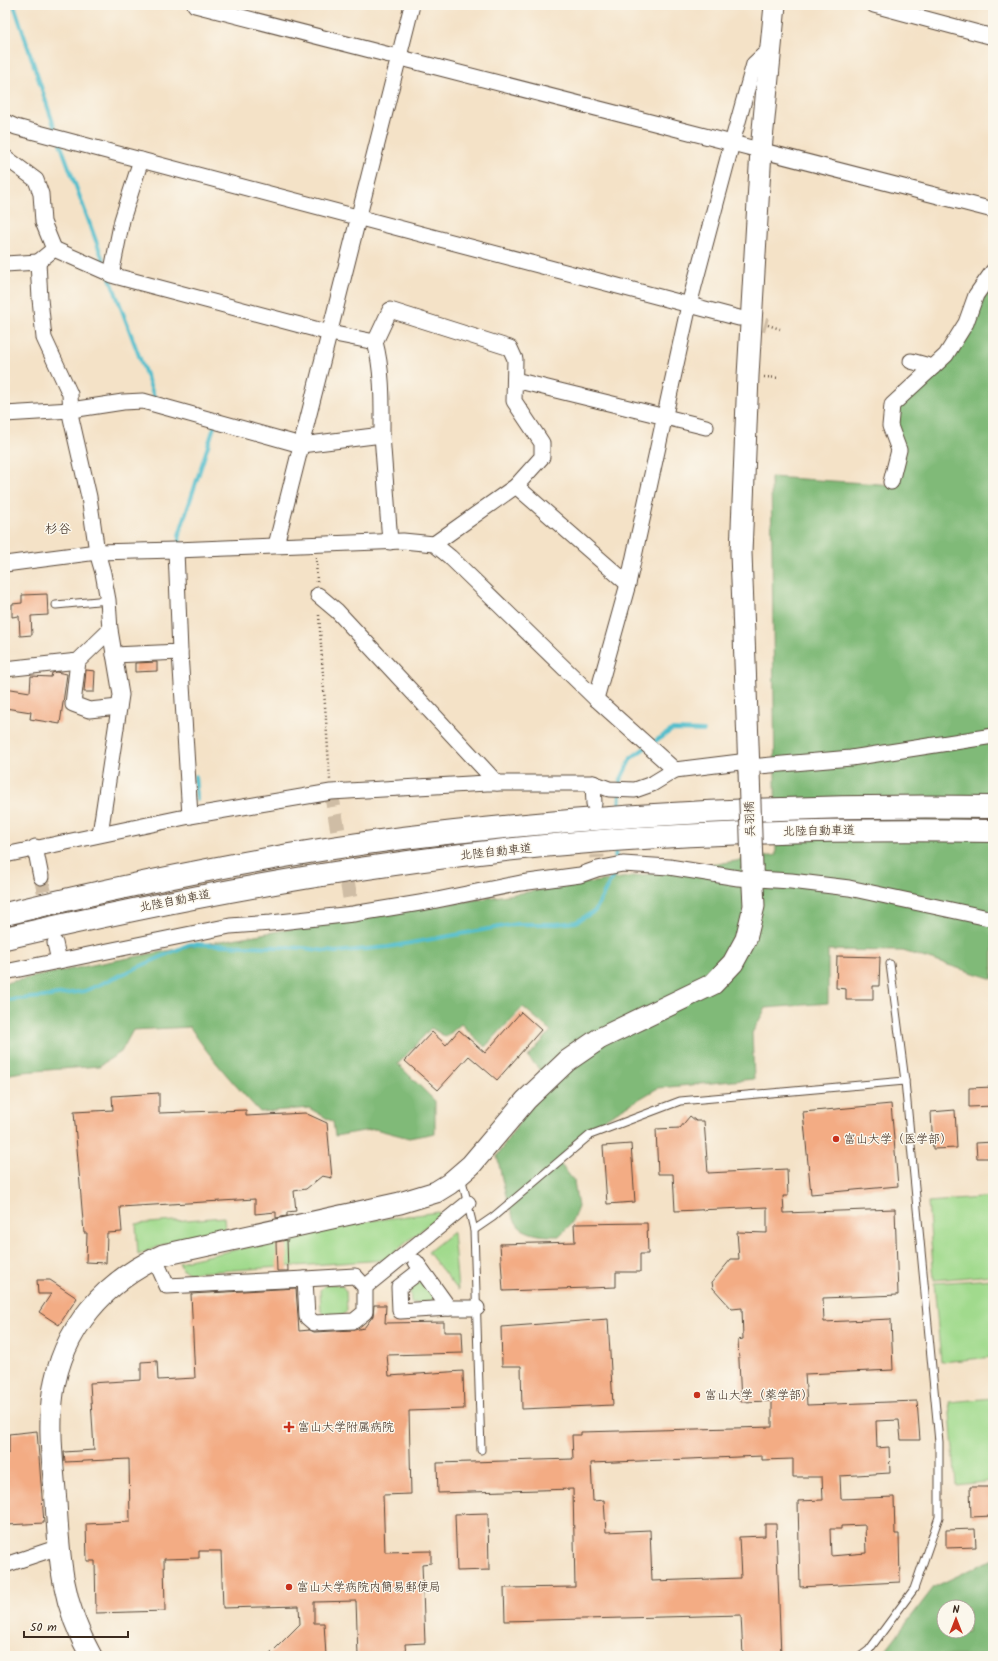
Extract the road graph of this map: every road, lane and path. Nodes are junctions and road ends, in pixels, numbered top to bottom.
1 (195, 5) edge
2 (412, 5) edge
3 (776, 5) edge
4 (874, 5) edge
5 (993, 37) edge
6 (771, 48) junction
7 (399, 57) junction
8 (5, 122) edge
9 (732, 143) junction
10 (761, 150) junction
11 (5, 157) edge
12 (141, 160) junction
13 (993, 210) edge
14 (359, 218) junction
15 (54, 249) junction
16 (38, 262) junction
17 (5, 264) edge
18 (993, 270) edge
19 (111, 275) junction
20 (689, 305) junction
21 (739, 318) tunnel mouth
22 (767, 325) tunnel mouth
23 (780, 328) dead end
24 (330, 333) junction
25 (375, 342) junction
26 (911, 361) dead end
27 (933, 367) junction
28 (515, 380) junction
29 (71, 410) junction
30 (5, 414) edge
31 (665, 416) junction
32 (706, 427) dead end
33 (382, 435) junction
34 (301, 445) junction
35 (891, 482) dead end
36 (516, 486) junction
37 (390, 542) junction
38 (434, 544) junction
39 (276, 545) junction
40 (315, 545) junction
41 (176, 550) junction
42 (97, 552) junction
43 (5, 564) edge
44 (628, 584) junction
45 (318, 595) junction
46 (108, 600) junction
47 (56, 605) dead end
48 (110, 630) junction
49 (180, 652) junction
50 (114, 655) junction
51 (78, 661) junction
52 (5, 669) edge
53 (596, 699) junction
54 (119, 708) junction
55 (993, 736) edge
56 (749, 766) junction
57 (675, 770) junction
58 (497, 783) junction
59 (593, 783) junction
60 (331, 792) junction
61 (594, 804) tunnel mouth
62 (993, 807) edge
63 (190, 816) junction
64 (993, 831) edge
65 (100, 834) junction
66 (35, 847) junction
67 (5, 855) edge
68 (752, 873) junction
69 (41, 877) tunnel mouth
70 (5, 914) edge
71 (993, 919) edge
72 (5, 938) edge
73 (55, 943) tunnel mouth
74 (59, 961) junction
75 (890, 964) dead end
76 (5, 972) edge
77 (905, 1081) junction
78 (461, 1174) junction
79 (468, 1203) junction
80 (474, 1230) junction
81 (408, 1252) junction
82 (155, 1259) junction
83 (421, 1270) junction
84 (305, 1279) junction
85 (365, 1287) junction
86 (449, 1308) junction
87 (477, 1308) junction
88 (481, 1450) dead end
89 (59, 1547) junction
90 (5, 1565) edge
91 (91, 1656) edge
92 (861, 1656) edge

1 - 7 street
2 - 7 street
3 - 6 street, 呉羽橋
4 - 5 street
6 - 9 street
6 - 10 street, 呉羽橋
7 - 9 street
7 - 14 street
8 - 12 street
9 - 10 street
9 - 20 street
10 - 13 street
10 - 56 street, 呉羽橋
11 - 15 street
12 - 14 street
12 - 19 street
14 - 20 street
14 - 24 street
15 - 16 street
15 - 19 street
16 - 17 street
16 - 29 street
18 - 27 street
19 - 24 street
20 - 21 street
20 - 31 street
22 - 23 path
24 - 25 street
24 - 34 street
25 - 28 street
25 - 33 street
26 - 27 street
27 - 35 street
28 - 31 street
28 - 36 street
29 - 30 street
29 - 34 street
29 - 42 street
31 - 32 street
31 - 44 street
33 - 34 street
33 - 37 street
34 - 39 street
36 - 38 street
36 - 44 street
37 - 38 street
37 - 40 street
38 - 53 street
39 - 40 street
39 - 41 street
40 - 45 path
41 - 42 street
41 - 49 street
42 - 43 street
42 - 46 street
44 - 53 street
45 - 58 street
45 - 60 path
46 - 47 lane
46 - 48 street
48 - 50 street
48 - 51 street
49 - 50 street
49 - 63 street
50 - 54 street
51 - 52 street
51 - 54 street
53 - 57 street
54 - 65 street
55 - 56 street
56 - 57 street
56 - 68 street, 呉羽橋, bridge
57 - 59 street
58 - 59 street
58 - 60 street
59 - 61 street
60 - 63 street
62 - 70 highway, 北陸自動車道
63 - 65 street
64 - 72 highway, 北陸自動車道
65 - 66 street
66 - 67 street
66 - 69 street
68 - 71 street
68 - 74 street
68 - 78 street, 呉羽橋
73 - 74 street
74 - 76 street
75 - 77 lane
77 - 80 lane
77 - 92 lane
78 - 79 lane
78 - 82 street, 呉羽橋
79 - 80 lane
79 - 81 street
80 - 87 lane
81 - 83 street
81 - 85 street
82 - 84 street
82 - 89 street, 呉羽橋
83 - 86 street
83 - 86 street
84 - 85 street
84 - 85 street
86 - 87 street
87 - 88 lane
89 - 90 street
89 - 91 street, 呉羽橋

